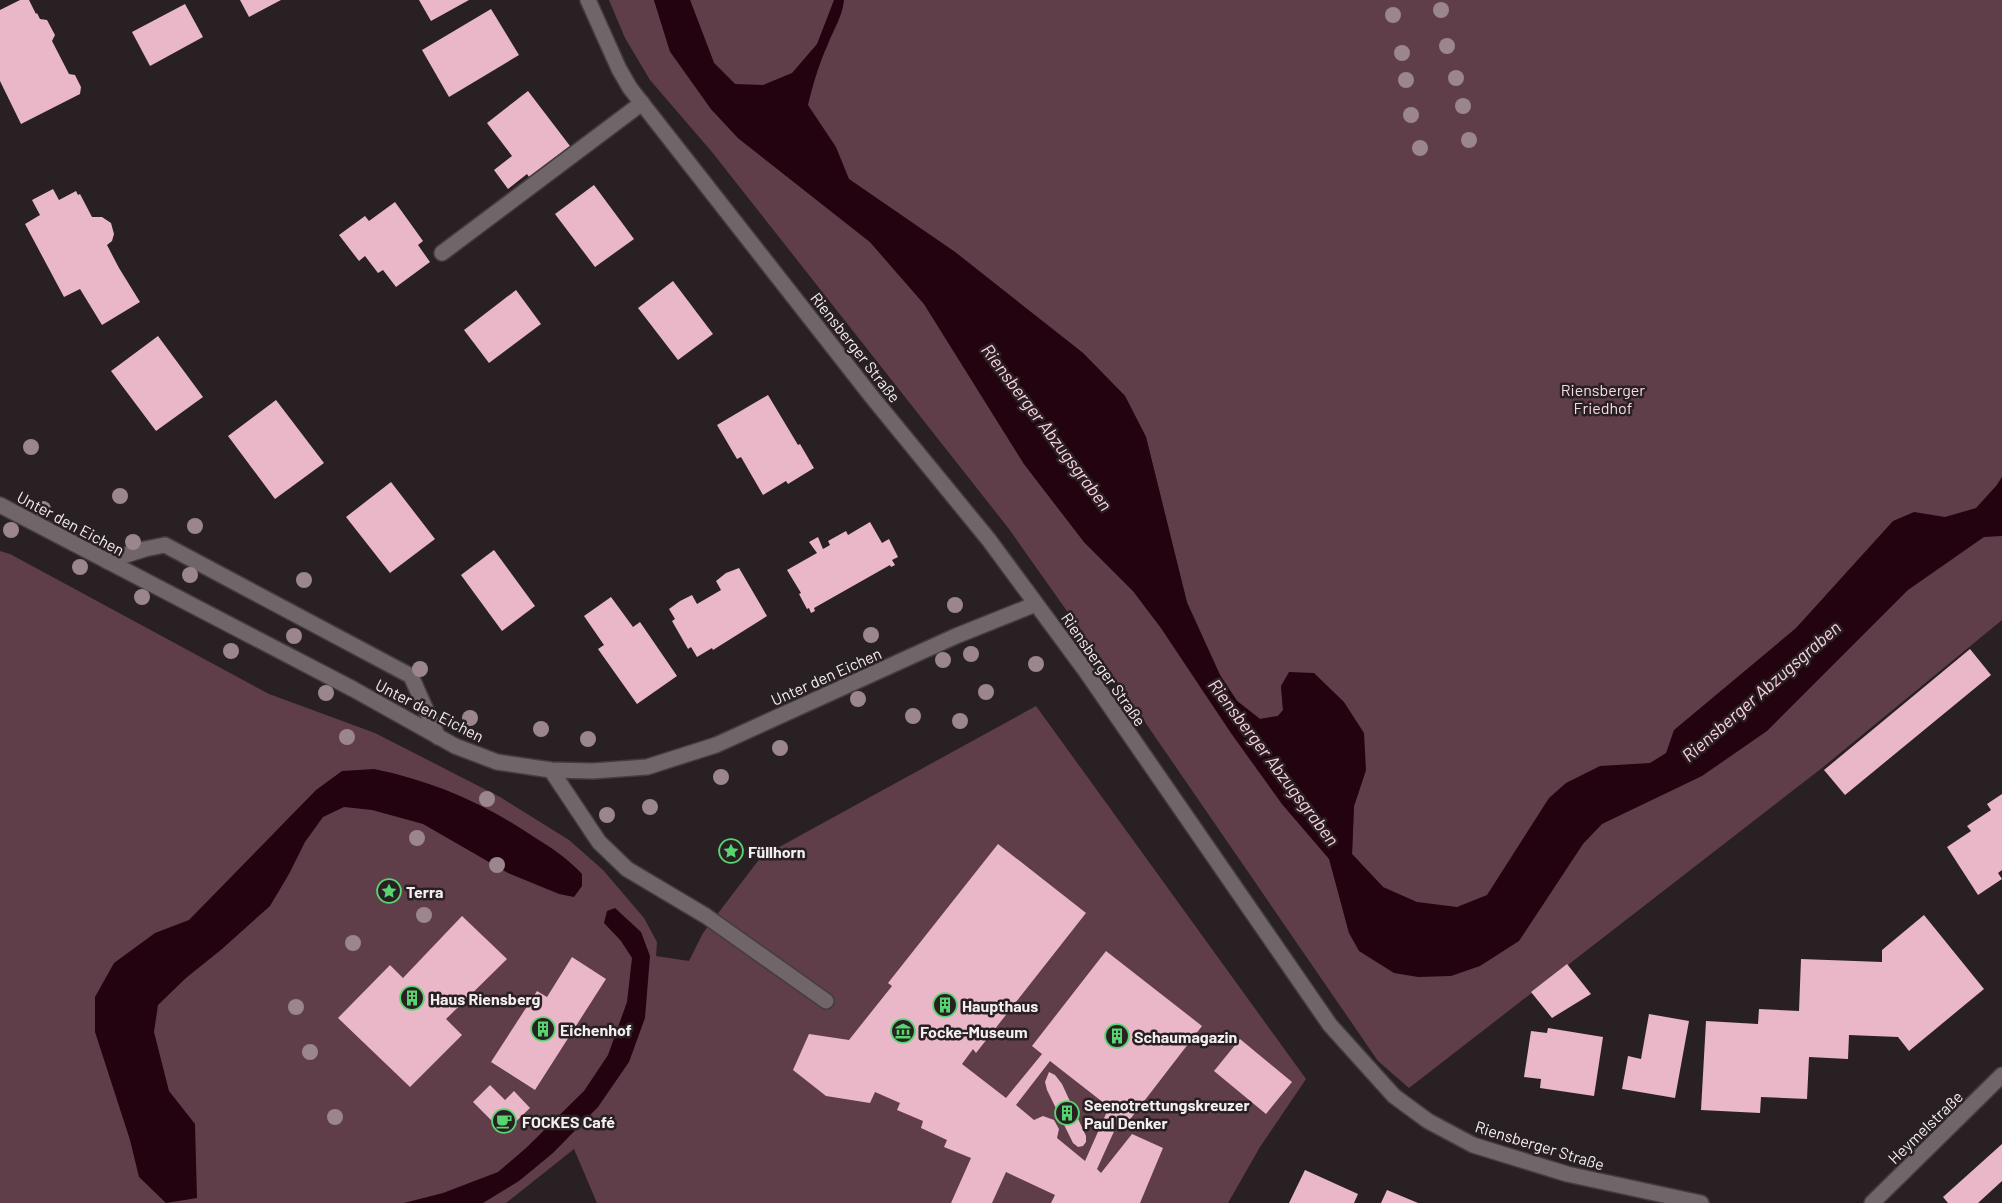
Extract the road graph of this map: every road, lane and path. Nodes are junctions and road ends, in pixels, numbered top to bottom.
1 (588, 0) edge
2 (642, 103) junction
3 (442, 253) dead end
4 (0, 505) edge
5 (108, 561) junction
6 (1036, 604) junction
7 (438, 737) junction
8 (550, 770) junction
9 (826, 1001) dead end
10 (2002, 1075) edge
11 (1701, 1203) edge
12 (1872, 1203) edge

1 - 2 street, Riensberger Straße
2 - 3 street
2 - 6 street, Riensberger Straße
4 - 5 street, Unter den Eichen
5 - 7 street, Unter den Eichen
5 - 7 street
6 - 8 street, Unter den Eichen
6 - 11 street, Riensberger Straße
7 - 8 street, Unter den Eichen
8 - 9 street
10 - 12 street, Heymelstraße

